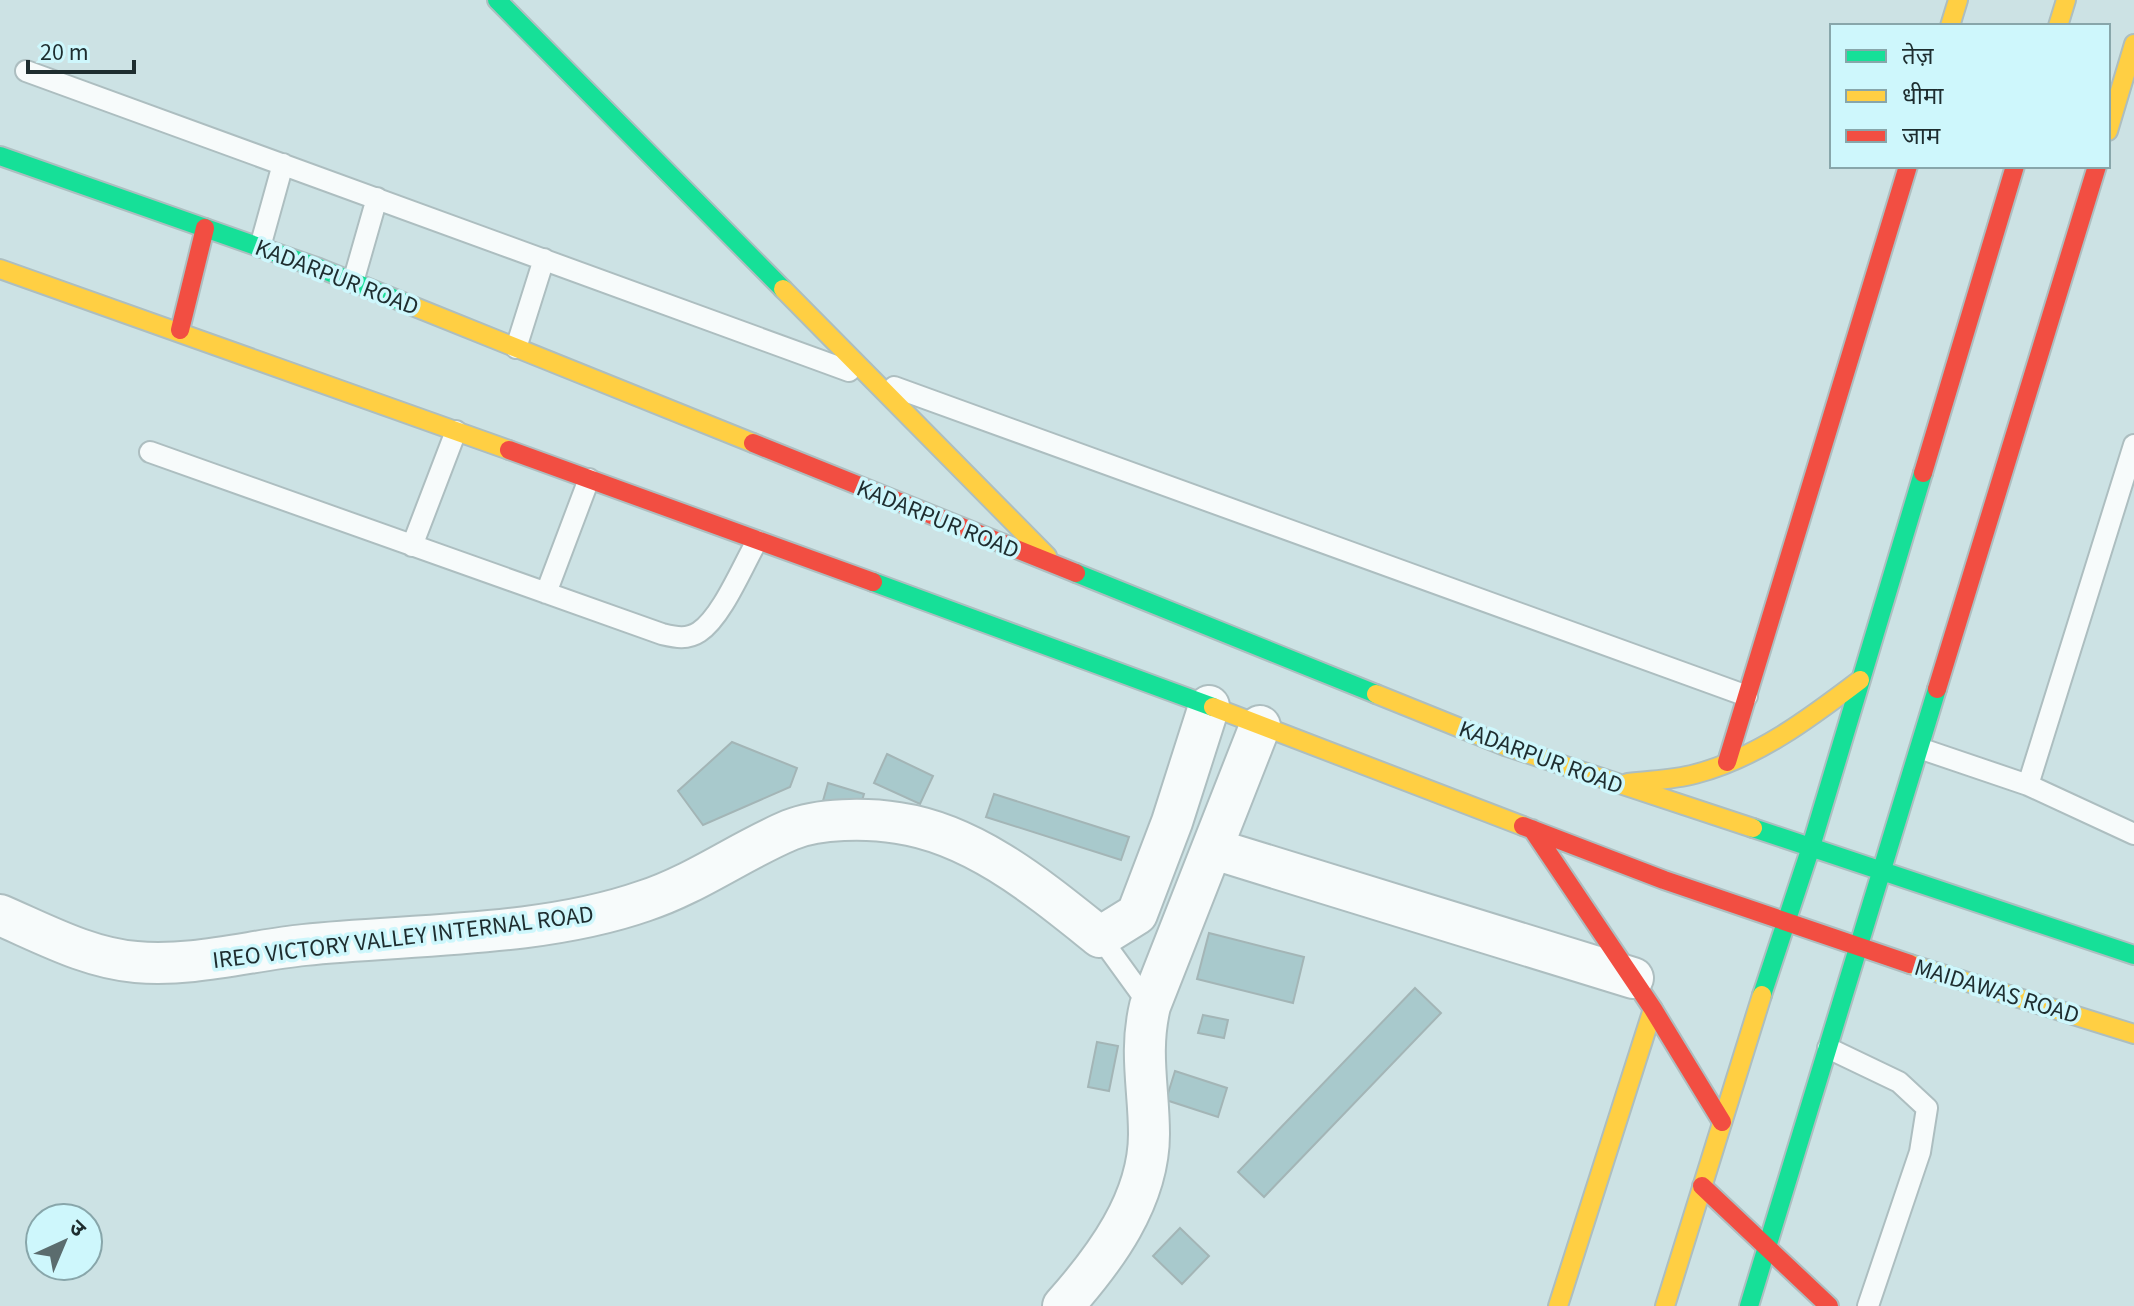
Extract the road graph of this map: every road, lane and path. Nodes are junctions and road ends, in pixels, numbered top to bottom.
1 (497, 0) edge
2 (1958, 0) edge
3 (2066, 0) edge
4 (1951, 24) edge
5 (2059, 24) edge
6 (2134, 44) edge
7 (26, 71) dead end
8 (2110, 124) edge
9 (0, 156) edge
10 (283, 164) junction
11 (1907, 168) edge
12 (2014, 168) edge
13 (2096, 168) edge
14 (377, 198) junction
15 (205, 228) junction
16 (260, 247) junction
17 (544, 259) junction
18 (0, 269) edge
19 (353, 282) junction
20 (180, 330) junction
21 (516, 348) junction
22 (869, 378) junction
23 (456, 431) junction
24 (2134, 445) edge
25 (150, 452) dead end
26 (589, 479) junction
27 (757, 541) junction
28 (412, 546) junction
29 (1060, 569) junction
30 (546, 593) junction
31 (1860, 680) junction
32 (1747, 696) junction
33 (1209, 706) junction
34 (1260, 726) junction
35 (1922, 749) junction
36 (1727, 762) junction
37 (1618, 785) junction
38 (2028, 785) junction
39 (1532, 829) junction
40 (2134, 834) edge
41 (1218, 840) junction
42 (1810, 850) junction
43 (1880, 872) junction
44 (0, 915) edge
45 (1785, 921) junction
46 (1100, 937) junction
47 (1860, 948) junction
48 (2134, 955) edge
49 (1643, 993) junction
50 (1150, 1006) junction
51 (2134, 1034) edge
52 (1828, 1048) junction
53 (1722, 1122) junction
54 (1702, 1186) junction
55 (1768, 1246) junction
56 (1063, 1306) edge
57 (1558, 1306) edge
58 (1665, 1306) edge
59 (1749, 1306) edge
60 (1829, 1306) edge
61 (1868, 1306) edge

1 - 22 street
2 - 4 street
3 - 5 street
6 - 8 street
7 - 10 lane
9 - 15 street, KADARPUR ROAD
10 - 14 lane
10 - 16 lane
11 - 32 street
12 - 31 street
13 - 35 street
14 - 17 lane
14 - 19 lane
15 - 16 street, KADARPUR ROAD
15 - 20 street
16 - 19 street, KADARPUR ROAD
17 - 21 lane
17 - 22 lane
18 - 20 street
19 - 21 street, KADARPUR ROAD
20 - 23 street
21 - 29 street, KADARPUR ROAD
22 - 29 street
22 - 32 lane
23 - 26 street
23 - 28 lane
24 - 38 lane
25 - 28 lane
26 - 27 street
26 - 30 lane
27 - 30 lane
27 - 33 street
28 - 30 lane
29 - 37 street, KADARPUR ROAD
31 - 36 street
31 - 42 street
32 - 36 street
33 - 34 street
33 - 46 street
34 - 39 street
34 - 41 street
35 - 38 lane
35 - 43 street
36 - 37 street
37 - 42 street, KADARPUR ROAD
38 - 40 lane
39 - 45 street
39 - 49 street
41 - 49 street
41 - 50 street
42 - 43 street, KADARPUR ROAD
42 - 45 street
43 - 47 street
43 - 48 street
44 - 46 street, IREO VICTORY VALLEY INTERNAL ROAD
45 - 47 street
45 - 53 street
46 - 50 lane
47 - 51 street, MAIDAWAS ROAD
47 - 52 street
49 - 53 street
49 - 57 street
50 - 56 street
52 - 55 street
52 - 61 lane
53 - 54 street
54 - 55 street
54 - 58 street
55 - 59 street
55 - 60 street

